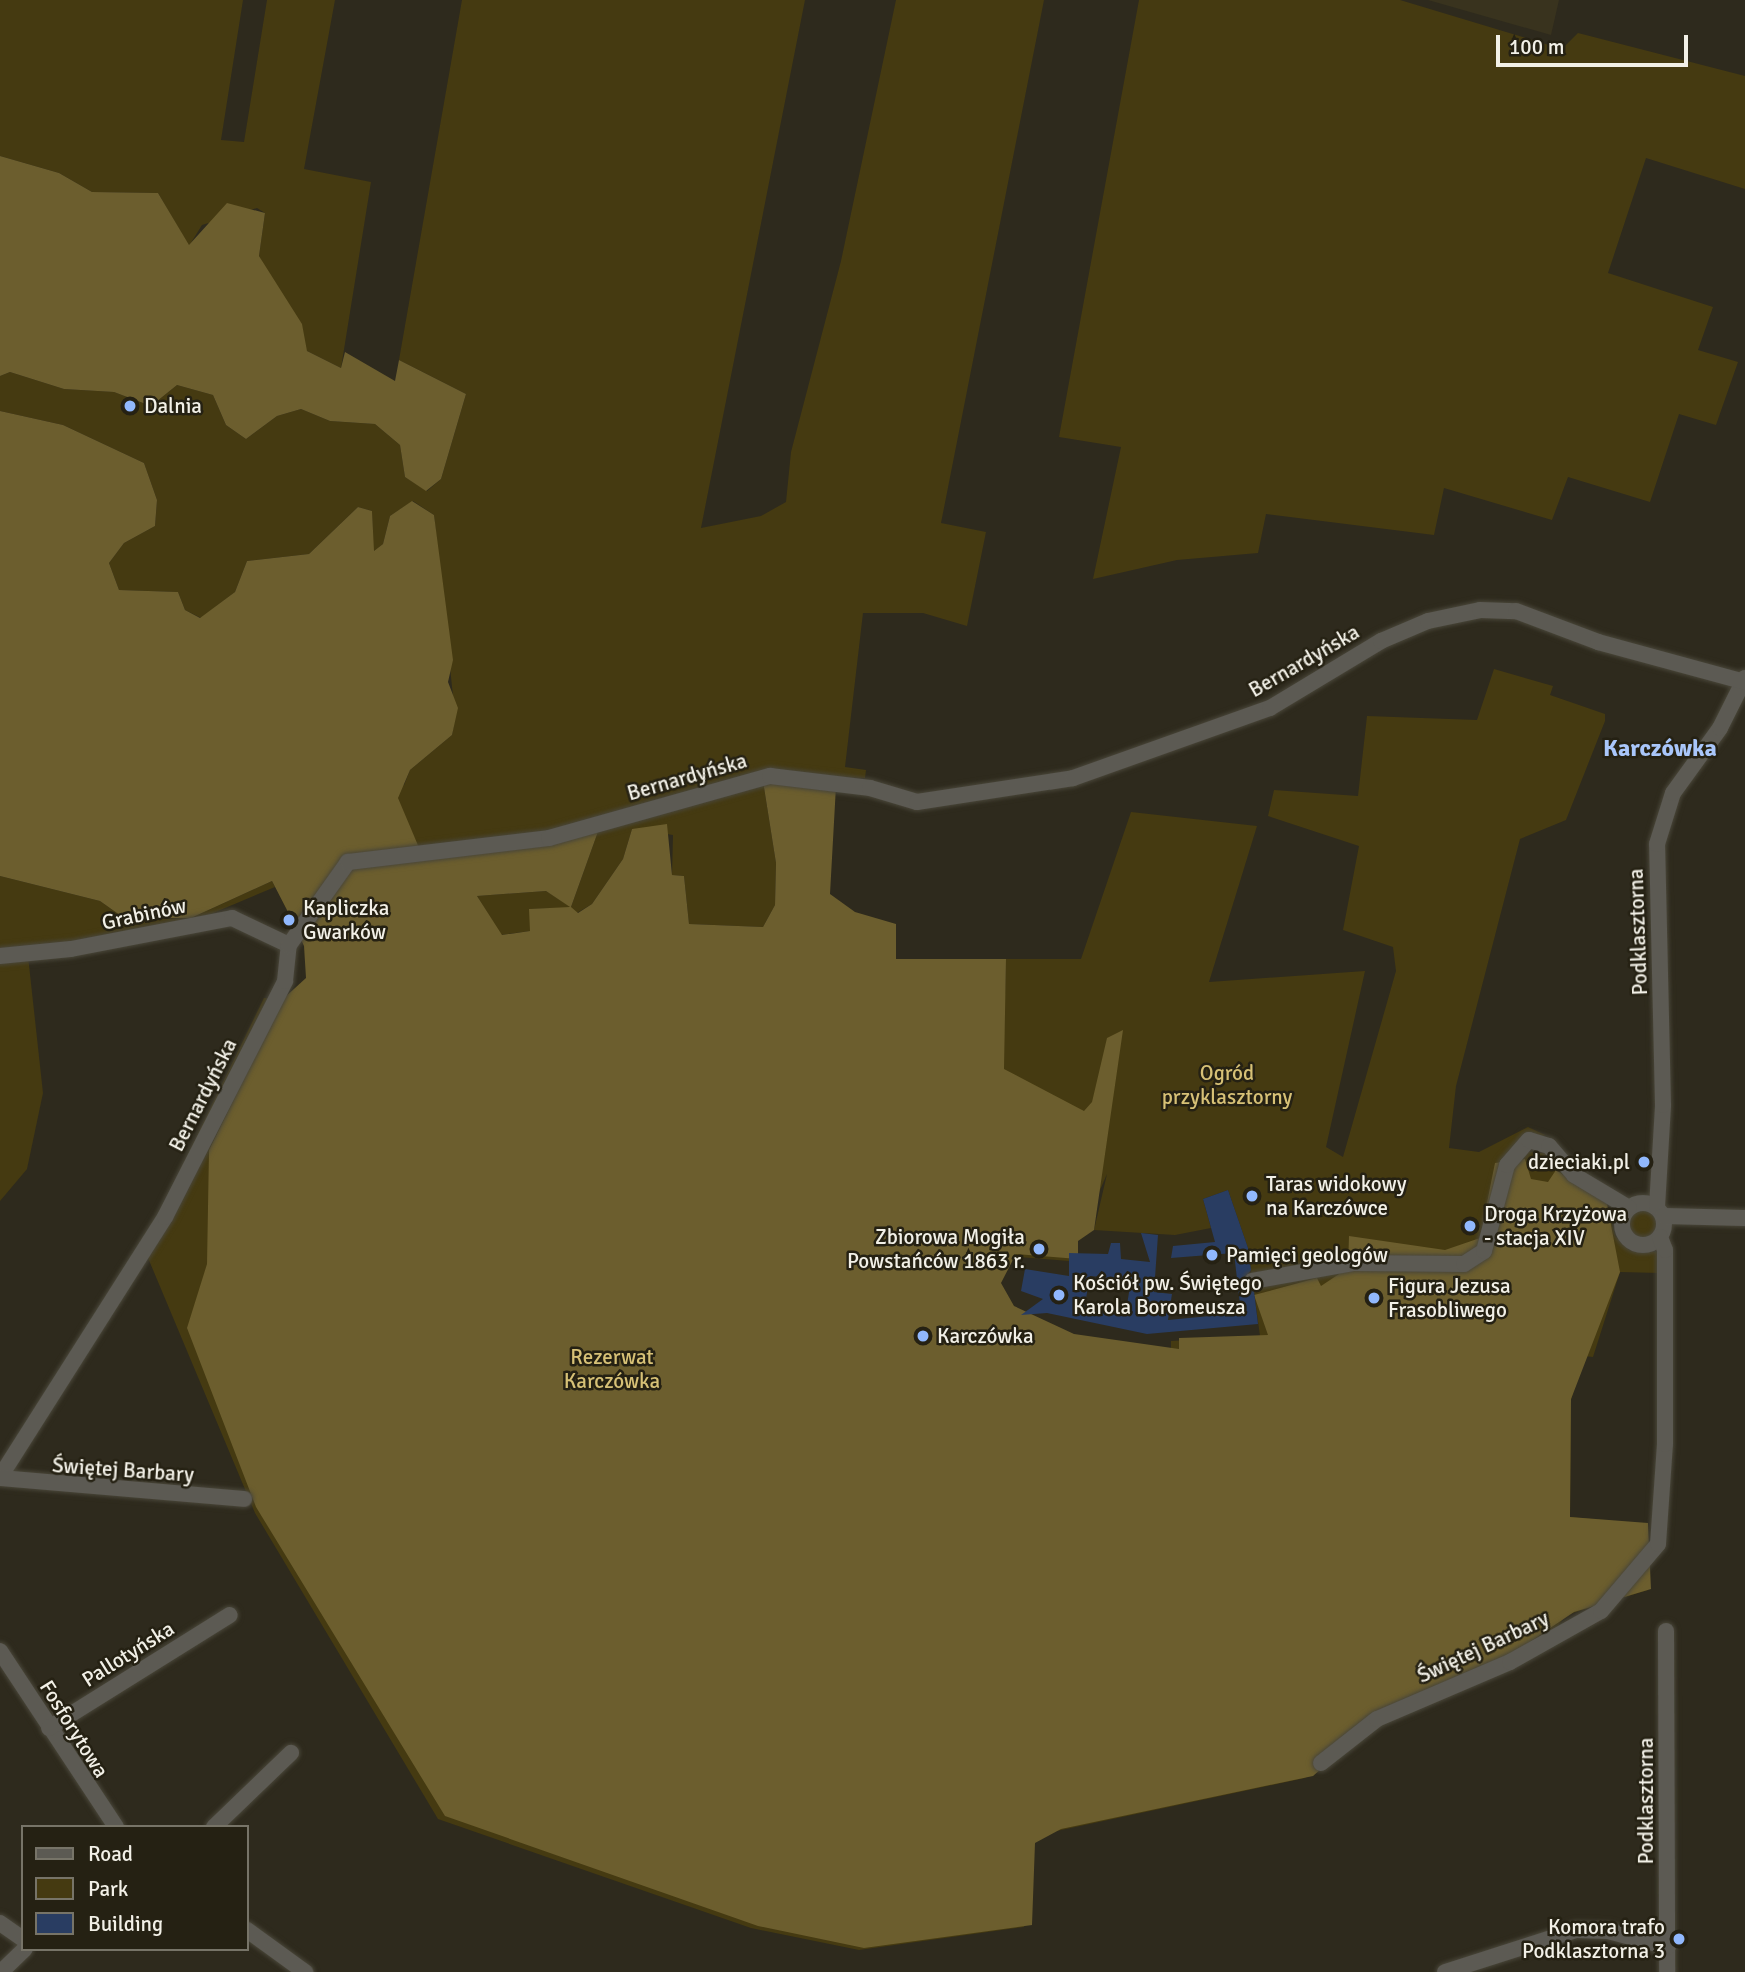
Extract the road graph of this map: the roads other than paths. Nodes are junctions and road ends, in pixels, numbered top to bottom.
1 (1744, 681) edge
2 (289, 945) junction
3 (0, 956) edge
4 (1629, 1208) junction
5 (1660, 1212) junction
6 (1745, 1218) edge
7 (1660, 1237) junction
8 (1252, 1281) dead end
9 (0, 1478) edge
10 (244, 1499) dead end
11 (1651, 1552) joint
12 (230, 1615) dead end
13 (1666, 1631) dead end
14 (0, 1651) edge
15 (49, 1728) junction
16 (290, 1753) dead end
17 (1321, 1763) dead end
18 (115, 1825) edge
19 (216, 1825) edge
20 (0, 1923) edge
21 (248, 1931) edge
22 (21, 1938) edge
23 (1668, 1947) junction
24 (22, 1951) edge
25 (1, 1972) edge
26 (305, 1972) edge
27 (1446, 1972) edge
28 (1667, 1972) edge

1 - 2 street, Bernardyńska
1 - 5 street, Podklasztorna
2 - 3 street, Grabinów
2 - 9 street, Bernardyńska
4 - 5 street
4 - 7 street
4 - 8 street
5 - 6 street
5 - 7 street, Podklasztorna
7 - 11 street, Podklasztorna
9 - 10 street, Świętej Barbary
11 - 17 street, Świętej Barbary
12 - 15 street, Pallotyńska
13 - 23 street, Podklasztorna
14 - 15 street, Fosforytowa
15 - 18 street, Fosforytowa
16 - 19 street
20 - 22 street
21 - 26 street
23 - 27 street
23 - 28 street, Podklasztorna
24 - 25 street

